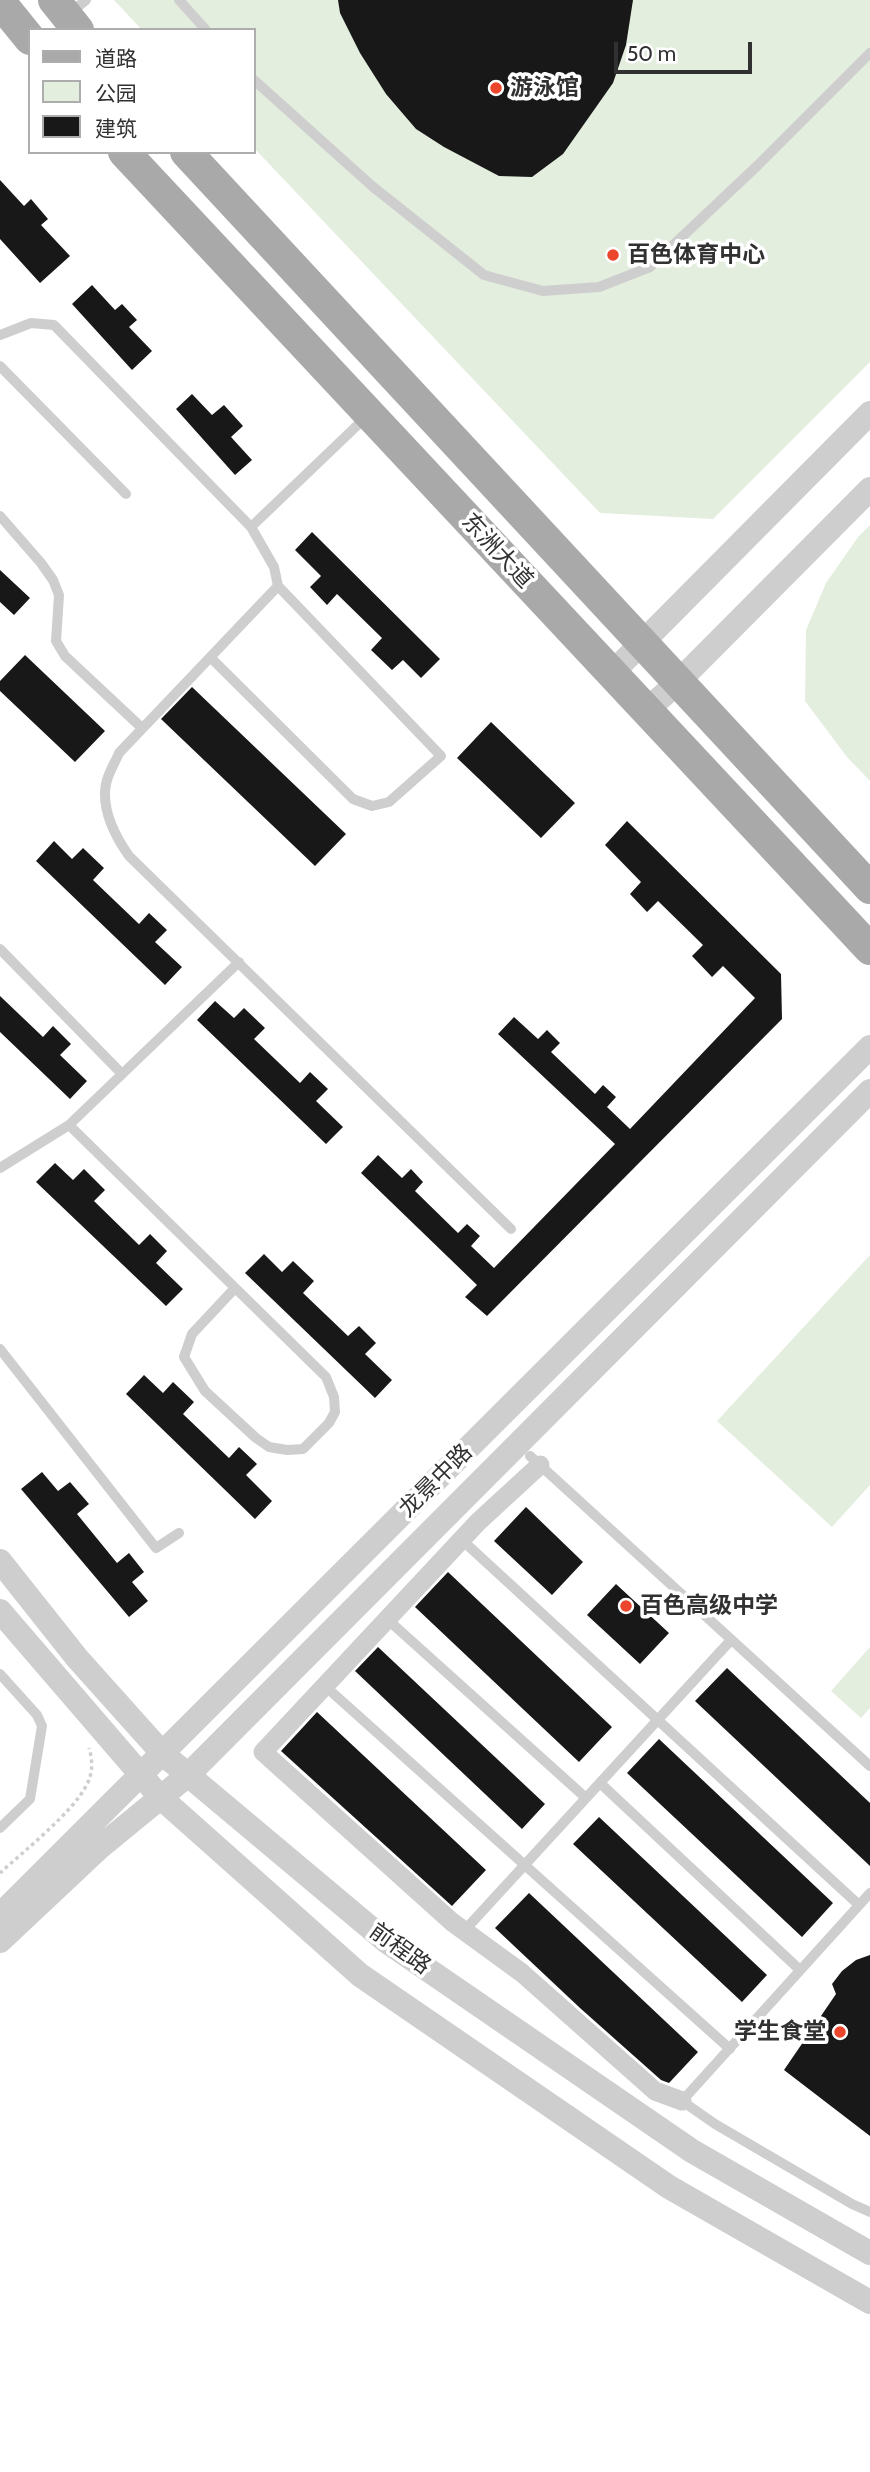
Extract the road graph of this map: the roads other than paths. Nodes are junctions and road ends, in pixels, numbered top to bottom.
1 (179, 0) edge
2 (0, 2) edge
3 (204, 28) edge
4 (28, 37) edge
5 (870, 53) edge
6 (256, 82) edge
7 (126, 154) edge
8 (188, 154) edge
9 (0, 335) edge
10 (0, 366) edge
11 (870, 413) edge
12 (369, 414) junction
13 (870, 489) edge
14 (126, 494) dead end
15 (0, 516) edge
16 (251, 527) junction
17 (278, 586) junction
18 (642, 642) junction
19 (211, 657) junction
20 (612, 673) junction
21 (678, 682) junction
22 (647, 710) junction
23 (142, 728) junction
24 (870, 888) edge
25 (0, 949) edge
26 (870, 949) edge
27 (239, 962) junction
28 (870, 1047) edge
29 (122, 1074) junction
30 (870, 1091) edge
31 (69, 1125) junction
32 (0, 1168) edge
33 (511, 1229) dead end
34 (236, 1288) junction
35 (0, 1349) edge
36 (535, 1461) joint
37 (178, 1533) dead end
38 (462, 1541) junction
39 (0, 1561) edge
40 (0, 1611) edge
41 (387, 1619) junction
42 (731, 1640) junction
43 (0, 1674) edge
44 (325, 1686) junction
45 (658, 1719) junction
46 (163, 1754) junction
47 (870, 1766) edge
48 (188, 1775) junction
49 (140, 1776) junction
50 (600, 1783) junction
51 (160, 1797) junction
52 (586, 1798) junction
53 (0, 1828) edge
54 (524, 1866) junction
55 (870, 1893) edge
56 (859, 1905) junction
57 (0, 1915) edge
58 (464, 1931) junction
59 (0, 1941) edge
60 (800, 1970) junction
61 (730, 2049) junction
62 (682, 2101) junction
63 (870, 2212) edge
64 (870, 2253) edge
65 (870, 2302) edge

1 - 3 lane
2 - 4 main road
5 - 6 lane
7 - 12 main road, 东洲大道
8 - 18 main road, 东洲大道
9 - 16 lane
10 - 14 lane
11 - 18 street
12 - 16 lane
12 - 20 main road, 东洲大道
13 - 21 street
15 - 23 lane
16 - 17 lane
17 - 19 lane
17 - 19 lane
18 - 20 street
18 - 21 main road, 东洲大道
19 - 23 lane
20 - 22 main road, 东洲大道
21 - 22 street
21 - 24 main road, 东洲大道
22 - 26 main road, 东洲大道
23 - 27 lane
25 - 29 lane
27 - 29 lane
27 - 33 lane
28 - 46 street, 龙景中路
29 - 31 lane
30 - 48 street, 龙景中路
31 - 32 lane
31 - 34 lane
34 - 34 lane
35 - 37 lane
36 - 38 street
36 - 42 lane
38 - 41 street
38 - 45 lane
39 - 46 street, 前程路
40 - 49 street, 前程路
41 - 44 street
41 - 52 lane
42 - 45 lane
42 - 47 lane
43 - 53 lane
44 - 54 lane
44 - 58 street
45 - 50 lane
45 - 56 lane
46 - 48 street, 前程路
46 - 49 street, 龙景中路
48 - 51 street, 龙景中路
48 - 64 street, 前程路
49 - 51 street, 前程路
49 - 57 street, 龙景中路
50 - 52 lane
50 - 60 lane
51 - 59 street, 龙景中路
51 - 65 street, 前程路
52 - 54 lane
54 - 58 lane
54 - 61 lane
55 - 56 lane
56 - 60 lane
58 - 62 street
60 - 61 lane
61 - 62 lane
62 - 63 lane

